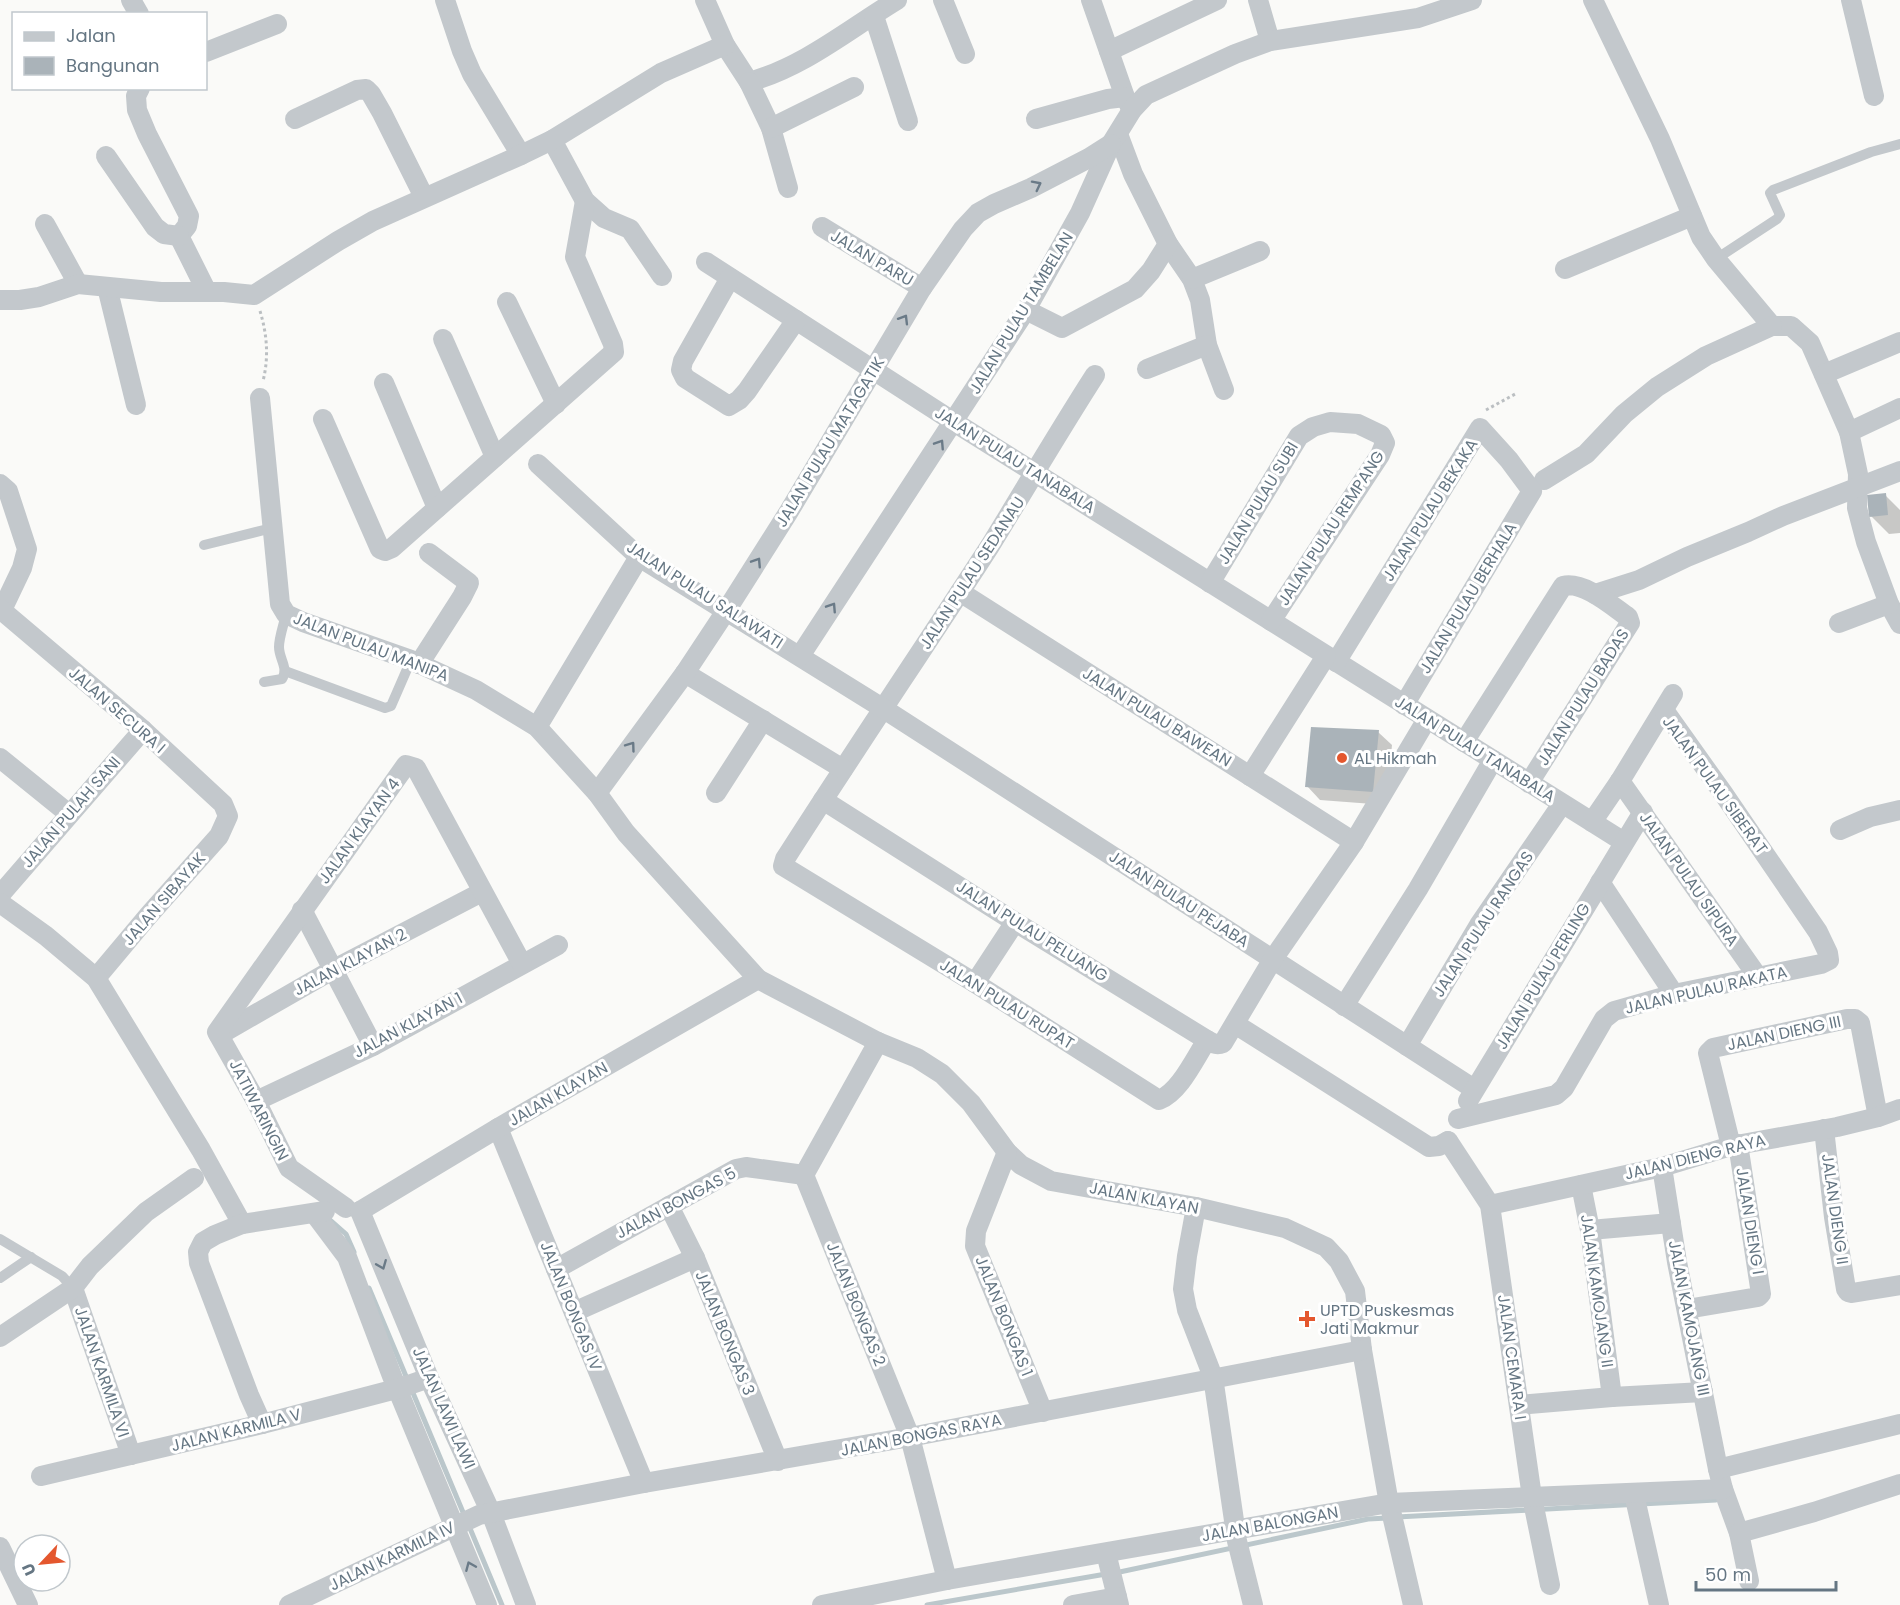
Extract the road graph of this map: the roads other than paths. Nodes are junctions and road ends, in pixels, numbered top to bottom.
1 (445, 0) edge
2 (705, 0) edge
3 (897, 0) edge
4 (943, 0) edge
5 (1091, 0) edge
6 (1217, 0) edge
7 (1258, 0) edge
8 (1472, 0) edge
9 (1593, 0) edge
10 (1851, 0) edge
11 (874, 16) junction
12 (277, 24) dead end
13 (1270, 41) junction
14 (725, 45) junction
15 (1108, 51) junction
16 (207, 52) edge
17 (965, 54) dead end
18 (749, 82) junction
19 (854, 87) dead end
20 (139, 90) edge
21 (1874, 96) dead end
22 (1129, 103) junction
23 (295, 119) dead end
24 (1036, 119) dead end
25 (908, 121) dead end
26 (771, 128) junction
27 (1114, 139) junction
28 (552, 140) junction
29 (1900, 144) edge
30 (521, 155) junction
31 (106, 156) dead end
32 (788, 188) dead end
33 (424, 197) junction
34 (585, 201) junction
35 (1692, 216) junction
36 (45, 224) dead end
37 (822, 227) dead end
38 (179, 236) junction
39 (1168, 244) junction
40 (1260, 251) dead end
41 (1716, 259) junction
42 (706, 262) dead end
43 (1565, 269) dead end
44 (662, 276) dead end
45 (730, 278) junction
46 (1192, 279) junction
47 (78, 284) junction
48 (107, 288) junction
49 (922, 288) junction
50 (207, 292) junction
51 (0, 300) edge
52 (507, 302) dead end
53 (1026, 310) junction
54 (796, 320) junction
55 (1772, 326) junction
56 (443, 339) dead end
57 (1900, 342) edge
58 (1207, 345) junction
59 (874, 369) junction
60 (1147, 369) dead end
61 (1824, 374) junction
62 (1095, 375) dead end
63 (384, 383) dead end
64 (1224, 390) dead end
65 (260, 398) road end
66 (556, 404) junction
67 (136, 405) dead end
68 (1900, 408) edge
69 (323, 419) dead end
70 (954, 422) junction
71 (1849, 432) junction
72 (1381, 435) joint
73 (495, 457) junction
74 (538, 464) dead end
75 (1900, 471) edge
76 (1035, 473) junction
77 (0, 484) edge
78 (1538, 486) junction
79 (1857, 489) junction
80 (437, 508) junction
81 (272, 528) junction
82 (204, 544) dead end
83 (429, 553) dead end
84 (639, 557) junction
85 (1210, 583) junction
86 (960, 592) junction
87 (1596, 594) junction
88 (1889, 604) junction
89 (1, 609) edge
90 (725, 611) junction
91 (286, 614) junction
92 (1271, 621) junction
93 (1839, 623) dead end
94 (1900, 624) edge
95 (800, 656) junction
96 (1331, 659) junction
97 (415, 662) junction
98 (285, 671) junction
99 (685, 673) junction
100 (264, 682) dead end
101 (1404, 705) junction
102 (884, 709) junction
103 (1427, 719) junction
104 (763, 720) junction
105 (537, 727) junction
106 (143, 730) junction
107 (1464, 742) junction
108 (0, 758) edge
109 (1493, 760) junction
110 (843, 769) junction
111 (1250, 776) junction
112 (1620, 781) junction
113 (1529, 783) junction
114 (597, 793) junction
115 (716, 793) dead end
116 (823, 800) junction
117 (1562, 804) junction
118 (1900, 810) edge
119 (1643, 812) junction
120 (69, 814) junction
121 (228, 816) joint
122 (1592, 822) junction
123 (1840, 830) dead end
124 (1354, 842) junction
125 (1624, 842) junction
126 (787, 869) joint
127 (1600, 882) junction
128 (482, 892) junction
129 (0, 895) edge
130 (0, 903) edge
131 (302, 909) junction
132 (1015, 922) junction
133 (558, 945) dead end
134 (1273, 959) junction
135 (522, 964) junction
136 (1821, 964) joint
137 (334, 969) junction
138 (1758, 977) junction
139 (96, 978) junction
140 (758, 979) junction
141 (975, 983) junction
142 (1674, 994) junction
143 (1344, 1006) junction
144 (1235, 1024) junction
145 (218, 1031) junction
146 (1207, 1040) junction
147 (878, 1042) junction
148 (373, 1046) junction
149 (1407, 1046) junction
150 (1474, 1089) junction
151 (256, 1101) junction
152 (1900, 1108) edge
153 (1878, 1117) junction
154 (1458, 1119) junction
155 (498, 1128) junction
156 (1824, 1129) junction
157 (1448, 1141) junction
158 (1735, 1145) junction
159 (1007, 1152) junction
160 (1662, 1167) junction
161 (804, 1175) junction
162 (194, 1178) dead end
163 (1581, 1185) junction
164 (1490, 1205) junction
165 (669, 1206) junction
166 (1196, 1208) junction
167 (353, 1210) junction
168 (314, 1212) junction
169 (1671, 1223) junction
170 (242, 1224) junction
171 (1590, 1230) junction
172 (0, 1239) edge
173 (31, 1257) junction
174 (695, 1258) junction
175 (556, 1269) junction
176 (0, 1278) edge
177 (1900, 1284) edge
178 (74, 1288) junction
179 (1687, 1309) junction
180 (574, 1312) junction
181 (0, 1337) edge
182 (1362, 1350) junction
183 (1213, 1377) junction
184 (411, 1385) junction
185 (1703, 1392) junction
186 (1612, 1397) junction
187 (1519, 1405) junction
188 (1042, 1412) junction
189 (1900, 1424) edge
190 (262, 1425) junction
191 (910, 1437) junction
192 (131, 1455) junction
193 (778, 1461) junction
194 (1718, 1469) junction
195 (41, 1476) dead end
196 (644, 1483) junction
197 (1900, 1484) edge
198 (1723, 1489) junction
199 (1635, 1501) junction
200 (1534, 1506) junction
201 (1391, 1513) junction
202 (472, 1519) junction
203 (1739, 1533) junction
204 (1237, 1543) junction
205 (0, 1547) edge
206 (1108, 1560) junction
207 (947, 1580) junction
208 (1749, 1581) dead end
209 (1550, 1585) dead end
210 (1117, 1598) edge
211 (28, 1605) edge
212 (289, 1605) edge
213 (487, 1605) edge
214 (526, 1605) edge
215 (822, 1605) edge
216 (1073, 1605) edge
217 (1253, 1605) edge
218 (1413, 1605) edge
219 (1659, 1605) edge

1 - 30 street
2 - 14 street
3 - 11 street
4 - 17 street
5 - 15 street
6 - 15 street
7 - 13 street
8 - 13 street
9 - 35 street
10 - 21 street
11 - 18 street
11 - 25 street
12 - 16 street
13 - 22 street
14 - 18 street
14 - 28 street
15 - 22 street
18 - 26 street
19 - 26 street
20 - 38 street
22 - 24 street
22 - 27 street, JALAN PULAU TAMBELAN
23 - 33 street
26 - 32 street
27 - 39 street
49 -> 27 street, JALAN PULAU MATAGATIK
27 - 53 street, JALAN PULAU TAMBELAN
28 - 30 street
28 - 34 street
29 - 41 lane
30 - 33 street
31 - 38 street
33 - 50 street
34 - 44 street
34 - 66 street
35 - 41 street
35 - 43 street
36 - 47 street
37 - 49 street, JALAN PARU
38 - 50 street
39 - 46 street
39 - 53 street
40 - 46 street
41 - 55 street
42 - 45 street, JALAN PULAU TANABALA
45 - 54 street, JALAN PULAU TANABALA
45 - 54 street
46 - 58 street
47 - 48 street
47 - 51 street
48 - 50 street
48 - 67 street
59 -> 49 street, JALAN PULAU MATAGATIK
52 - 66 street
53 - 70 street, JALAN PULAU TAMBELAN
54 - 59 street, JALAN PULAU TANABALA
55 - 61 street
55 - 78 street
56 - 73 street
57 - 61 street
58 - 60 street
58 - 64 street
59 - 70 street, JALAN PULAU TANABALA
90 -> 59 street, JALAN PULAU MATAGATIK
61 - 71 street
62 - 76 street, JALAN PULAU SEDANAU
63 - 80 street
65 - 81 street, JALAN PULAU MANIPA
66 - 73 street
68 - 71 street
69 - 80 street
70 - 76 street, JALAN PULAU TANABALA
95 -> 70 street, JALAN PULAU TAMBELAN
71 - 79 street
72 - 85 street, JALAN PULAU SUBI
72 - 92 street, JALAN PULAU REMPANG
73 - 80 street
74 - 84 street, JALAN PULAU SALAWATI
75 - 79 street
76 - 85 street, JALAN PULAU TANABALA
76 - 86 street, JALAN PULAU SEDANAU
77 - 89 street
78 - 96 street, JALAN PULAU BEKAKA
78 - 101 street, JALAN PULAU BERHALA
79 - 87 street
79 - 88 street
81 - 82 lane
81 - 91 street, JALAN PULAU MANIPA
83 - 97 street
84 - 90 street, JALAN PULAU SALAWATI
84 - 105 street
85 - 92 street, JALAN PULAU TANABALA
86 - 102 street, JALAN PULAU SEDANAU
86 - 111 street, JALAN PULAU BAWEAN
87 - 107 street, JALAN PULAU BADAS
87 - 113 street, JALAN PULAU BADAS
88 - 93 street
88 - 94 street
89 - 106 street, JALAN SECURA I
90 - 95 street, JALAN PULAU SALAWATI
90 - 99 street, JALAN PULAU MATAGATIK
91 - 97 street, JALAN PULAU MANIPA
91 - 98 lane
92 - 96 street, JALAN PULAU TANABALA
95 - 102 street, JALAN PULAU SALAWATI
96 - 101 street, JALAN PULAU TANABALA
96 - 111 street
97 - 98 lane
97 - 105 street, JALAN PULAU MANIPA
98 - 100 lane
99 - 104 street
114 -> 99 street, JALAN PULAU MATAGATIK
101 - 103 street, JALAN PULAU TANABALA
102 - 110 street, JALAN PULAU SEDANAU
102 - 134 street, JALAN PULAU PEJABA
103 - 107 street, JALAN PULAU TANABALA
103 - 124 street
104 - 110 street
104 - 115 street
105 - 114 street, JALAN PULAU MANIPA
106 - 120 street, JALAN PULAH SANI
106 - 121 street, JALAN SECURA I
107 - 109 street, JALAN PULAU TANABALA
108 - 120 street
109 - 113 street, JALAN PULAU TANABALA
109 - 143 street
110 - 116 street, JALAN PULAU SEDANAU
111 - 124 street, JALAN PULAU BAWEAN
112 - 119 street, JALAN PULAU SIPURA
112 - 122 street, JALAN PULAU SIBERAT
112 - 136 street, JALAN PULAU SIBERAT
113 - 117 street, JALAN PULAU TANABALA
114 - 140 street, JALAN KLAYAN
116 - 126 street, JALAN PULAU SEDANAU
116 - 132 street, JALAN PULAU PELUANG
117 - 122 street, JALAN PULAU TANABALA
117 - 149 street, JALAN PULAU RANGAS
118 - 123 street
119 - 125 street, JALAN PULAU PERLING
119 - 138 street, JALAN PULAU SIPURA
120 - 129 street, JALAN PULAH SANI
121 - 139 street, JALAN SIBAYAK
122 - 125 street, JALAN PULAU TANABALA
124 - 134 street
125 - 127 street, JALAN PULAU PERLING
126 - 141 street, JALAN PULAU RUPAT
127 - 142 street
127 - 150 street, JALAN PULAU PERLING
128 - 131 street, JALAN KLAYAN 4
128 - 135 street, JALAN KLAYAN 4
128 - 137 street, JALAN KLAYAN 2
130 - 139 street
131 - 137 street
131 - 145 street, JALAN KLAYAN 4
132 - 141 street
132 - 146 street, JALAN PULAU PELUANG
133 - 135 street, JALAN KLAYAN 1
134 - 143 street, JALAN PULAU PEJABA
134 - 144 street
135 - 148 street, JALAN KLAYAN 1
136 - 138 street, JALAN PULAU RAKATA
137 - 145 street, JALAN KLAYAN 2
137 - 148 street
138 - 142 street, JALAN PULAU RAKATA
139 - 170 street
140 - 147 street, JALAN KLAYAN
140 - 155 street, JALAN KLAYAN
141 - 146 street, JALAN PULAU RUPAT
142 - 154 street, JALAN PULAU RAKATA
143 - 149 street, JALAN PULAU PEJABA
144 - 146 street
144 - 157 street
145 - 151 street, JATIWARINGIN
147 - 159 street, JALAN KLAYAN
147 - 161 street
148 - 151 street, JALAN KLAYAN 1
149 - 150 street, JALAN PULAU PEJABA
150 - 154 street, JALAN PULAU PERLING
151 - 167 street, JATIWARINGIN
152 - 153 street, JALAN DIENG RAYA
153 - 156 street, JALAN DIENG RAYA
153 - 158 street, JALAN DIENG III
154 - 157 street, JALAN PULAU PERLING
155 - 167 street, JALAN KLAYAN
155 - 175 street, JALAN BONGAS IV
156 - 158 street, JALAN DIENG RAYA
156 - 177 street, JALAN DIENG II
157 - 164 street, JALAN CEMARA I
158 - 160 street, JALAN DIENG RAYA
158 - 179 street, JALAN DIENG I
159 - 166 street, JALAN KLAYAN
159 - 188 street, JALAN BONGAS 1
160 - 163 street, JALAN DIENG RAYA
160 - 169 street, JALAN KAMOJANG III
161 - 165 street, JALAN BONGAS 5
161 - 191 street, JALAN BONGAS 2
162 - 178 street
163 - 164 street, JALAN DIENG RAYA
163 - 171 street, JALAN KAMOJANG II
164 - 187 street, JALAN CEMARA I
165 - 174 street, JALAN BONGAS 3
165 - 175 street, JALAN BONGAS 5
166 - 182 street, JALAN KLAYAN
166 - 183 street
167 - 168 street
167 -> 184 street, JALAN LAWI LAWI
168 - 170 street
168 - 184 street
169 - 171 street
169 - 179 street, JALAN KAMOJANG III
170 - 190 street
171 - 186 street, JALAN KAMOJANG II
172 - 173 lane
173 - 176 lane
173 - 178 lane
174 - 180 street
174 - 193 street, JALAN BONGAS 3
175 - 180 street, JALAN BONGAS IV
178 - 181 street
178 - 192 street, JALAN KARMILA VI
179 - 185 street, JALAN KAMOJANG III
180 - 196 street, JALAN BONGAS IV
182 - 183 street, JALAN BONGAS RAYA
182 - 201 street, JALAN KLAYAN
183 - 188 street, JALAN BONGAS RAYA
183 - 204 street
184 - 190 street, JALAN KARMILA V
184 - 202 street, JALAN LAWI LAWI
184 - 202 street
185 - 186 street
185 - 194 street, JALAN KAMOJANG III
186 - 187 street
187 - 200 street, JALAN CEMARA I
188 - 191 street, JALAN BONGAS RAYA
189 - 194 street
190 - 192 street, JALAN KARMILA V
191 - 193 street, JALAN BONGAS RAYA
191 - 207 street, JALAN BONGAS 2
192 - 195 street, JALAN KARMILA V
193 - 196 street, JALAN BONGAS RAYA
194 - 198 street, JALAN KAMOJANG III
196 - 202 street, JALAN BONGAS RAYA
197 - 203 street
198 - 199 street, JALAN BALONGAN
198 - 203 street, JALAN KAMOJANG III
199 - 200 street, JALAN BALONGAN
199 - 219 street
200 - 201 street, JALAN BALONGAN
200 - 209 street, JALAN CEMARA I
201 - 204 street, JALAN BALONGAN
201 - 218 street, JALAN KLAYAN
202 - 212 street, JALAN KARMILA IV
213 -> 202 street
202 - 214 street, JALAN LAWI LAWI
203 - 208 street, JALAN KAMOJANG III
204 - 206 street, JALAN BALONGAN
204 - 217 street
205 - 211 street
206 - 207 street, JALAN BALONGAN
206 - 210 street
207 - 215 street, JALAN BALONGAN
210 - 216 street

